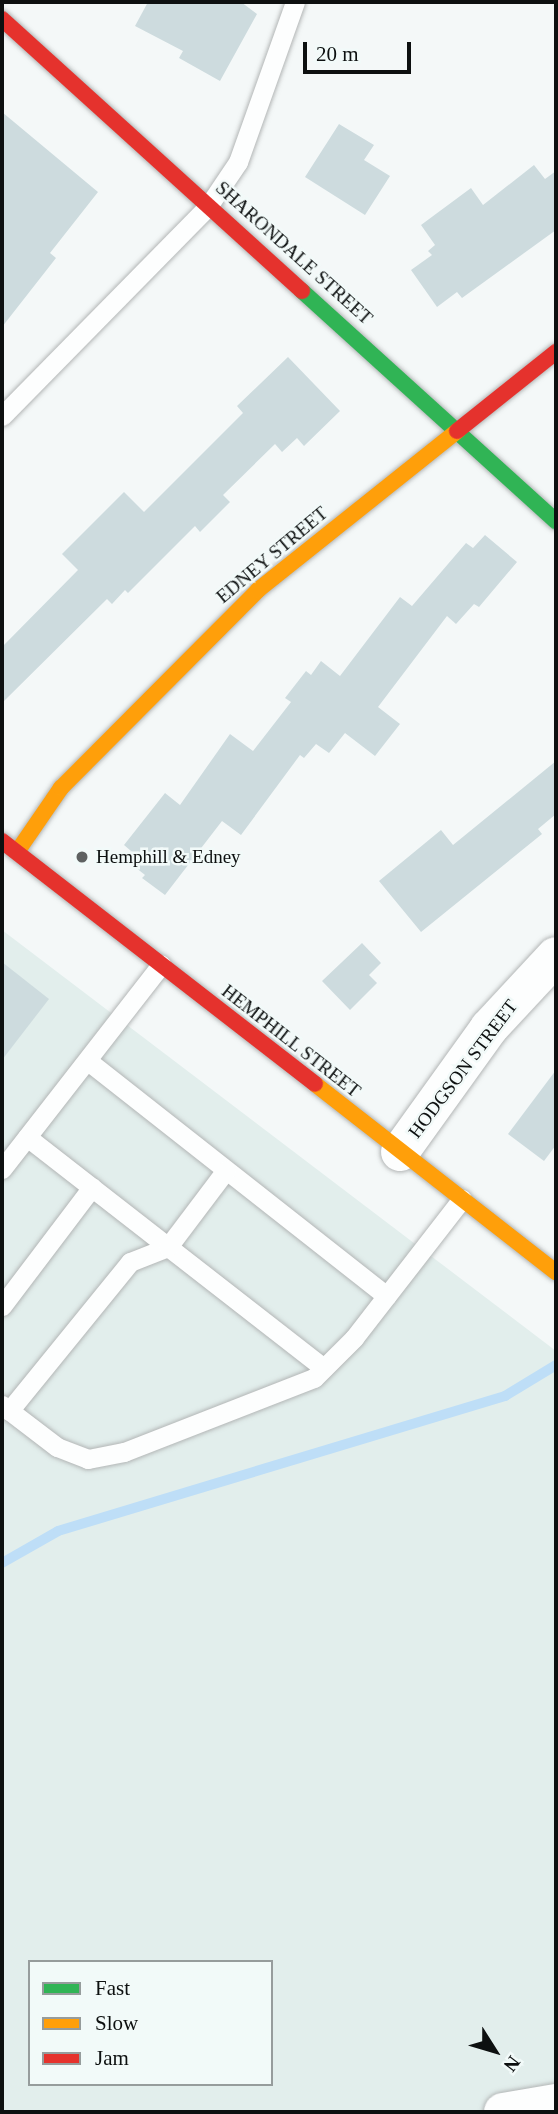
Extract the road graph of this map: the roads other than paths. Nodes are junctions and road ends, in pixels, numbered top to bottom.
1 (295, 2) edge
2 (2, 19) edge
3 (209, 205) junction
4 (556, 352) edge
5 (2, 416) edge
6 (460, 430) junction
7 (556, 521) edge
8 (2, 841) edge
9 (17, 852) junction
10 (556, 956) edge
11 (161, 965) junction
12 (88, 1061) junction
13 (27, 1137) junction
14 (400, 1152) junction
15 (2, 1169) edge
16 (226, 1170) junction
17 (92, 1187) junction
18 (462, 1199) junction
19 (168, 1247) junction
20 (556, 1272) edge
21 (387, 1296) junction
22 (2, 1306) edge
23 (324, 1368) junction
24 (5, 1408) edge
25 (556, 2103) edge
26 (503, 2112) edge

1 - 3 lane
2 - 3 street, SHARONDALE STREET
3 - 5 lane
3 - 6 street, SHARONDALE STREET
4 - 6 street, EDNEY STREET
6 - 7 street, SHARONDALE STREET
6 - 9 street, EDNEY STREET
8 - 9 street, HEMPHILL STREET
9 - 11 street, HEMPHILL STREET
10 - 14 street, HODGSON STREET
11 - 12 lane
11 - 14 street, HEMPHILL STREET
12 - 13 lane
12 - 16 lane
13 - 15 lane
13 - 17 lane
14 - 18 street, HEMPHILL STREET
16 - 19 lane
16 - 21 lane
17 - 19 lane
17 - 22 lane
18 - 20 street, HEMPHILL STREET
18 - 21 lane
19 - 23 lane
19 - 24 lane
21 - 23 lane
23 - 24 lane
25 - 26 street

